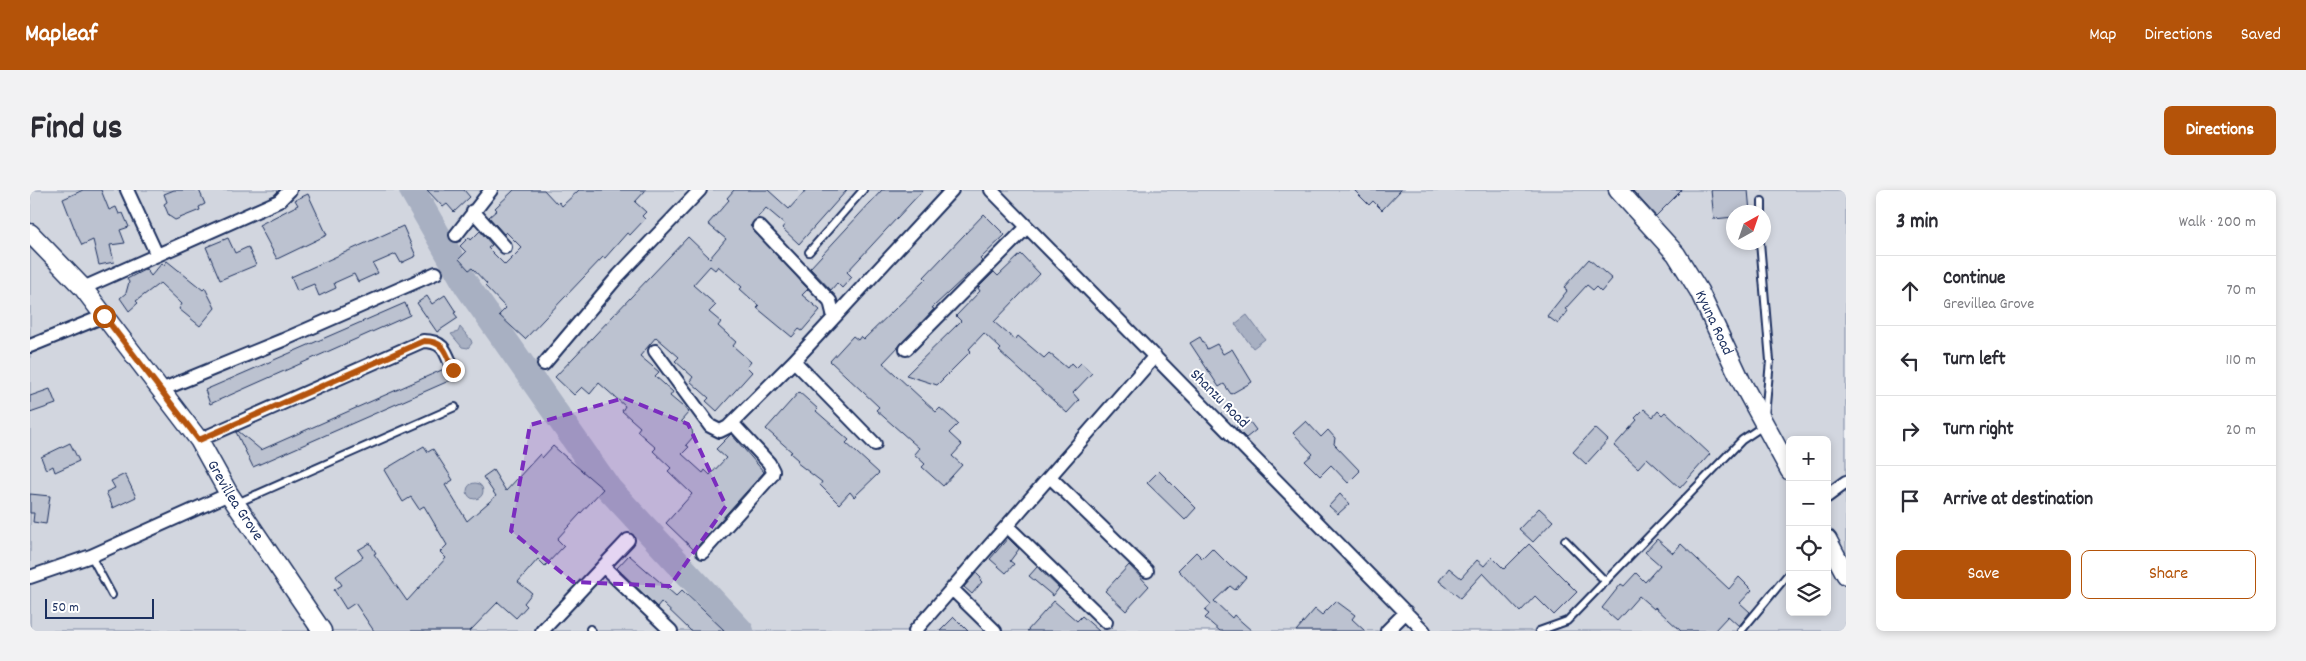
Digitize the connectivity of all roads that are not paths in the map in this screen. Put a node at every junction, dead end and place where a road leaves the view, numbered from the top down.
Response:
1 (127, 190) edge
2 (290, 190) edge
3 (492, 190) edge
4 (700, 190) edge
5 (863, 190) edge
6 (952, 190) edge
7 (991, 190) edge
8 (1618, 190) edge
9 (1762, 201) dead end
10 (1762, 205) edge
11 (473, 211) junction
12 (759, 226) dead end
13 (1027, 227) junction
14 (30, 233) edge
15 (456, 235) dead end
16 (505, 246) dead end
17 (1761, 250) edge
18 (809, 252) dead end
19 (157, 255) junction
20 (436, 274) dead end
21 (83, 288) junction
22 (104, 316) junction
23 (834, 317) junction
24 (30, 346) edge
25 (906, 349) dead end
26 (655, 351) dead end
27 (1155, 356) junction
28 (794, 361) junction
29 (544, 364) dead end
30 (453, 370) dead end
31 (161, 390) junction
32 (455, 407) dead end
33 (732, 424) junction
34 (1764, 424) junction
35 (199, 440) junction
36 (875, 444) dead end
37 (1786, 464) edge
38 (1050, 477) junction
39 (1846, 482) edge
40 (1831, 493) edge
41 (233, 499) junction
42 (1006, 526) junction
43 (628, 540) dead end
44 (1564, 540) dead end
45 (1831, 551) edge
46 (703, 552) dead end
47 (91, 556) junction
48 (603, 566) junction
49 (1146, 571) dead end
50 (1846, 575) edge
51 (30, 577) edge
52 (1786, 577) edge
53 (1606, 582) junction
54 (952, 589) junction
55 (112, 595) dead end
56 (1406, 612) junction
57 (1106, 622) dead end
58 (322, 631) edge
59 (542, 631) edge
60 (671, 631) edge
61 (915, 631) edge
62 (995, 631) edge
63 (1387, 631) edge
64 (1424, 631) edge
65 (1540, 631) edge
66 (1742, 631) edge

1 - 19 street
2 - 19 street
3 - 11 street
4 - 29 street
5 - 18 lane
6 - 23 street
7 - 13 street, Shanzu Road
8 - 34 street, Kyuna Road
9 - 10 lane
11 - 15 street
11 - 16 street
12 - 23 street
13 - 25 street
13 - 27 street, Shanzu Road
14 - 21 street, Grevillea Grove
17 - 34 lane
19 - 21 street
20 - 31 street
21 - 22 street, Grevillea Grove
22 - 24 street
22 - 31 street, Grevillea Grove
23 - 28 street
26 - 33 street
27 - 38 street
27 - 56 street, Shanzu Road
28 - 33 street
28 - 36 street
30 - 35 street
31 - 35 street, Grevillea Grove
32 - 41 lane
33 - 46 street
34 - 37 street, Kyuna Road
34 - 53 lane
35 - 41 street, Grevillea Grove
38 - 42 street
38 - 49 street
39 - 40 street
41 - 47 street
41 - 58 street, Grevillea Grove
42 - 54 street
42 - 57 street
43 - 48 street
44 - 53 lane
45 - 50 street
47 - 51 street
47 - 55 lane
48 - 59 street
48 - 60 street
52 - 66 lane
53 - 65 lane
54 - 61 street
54 - 62 street
56 - 63 street
56 - 64 street, Shanzu Road

